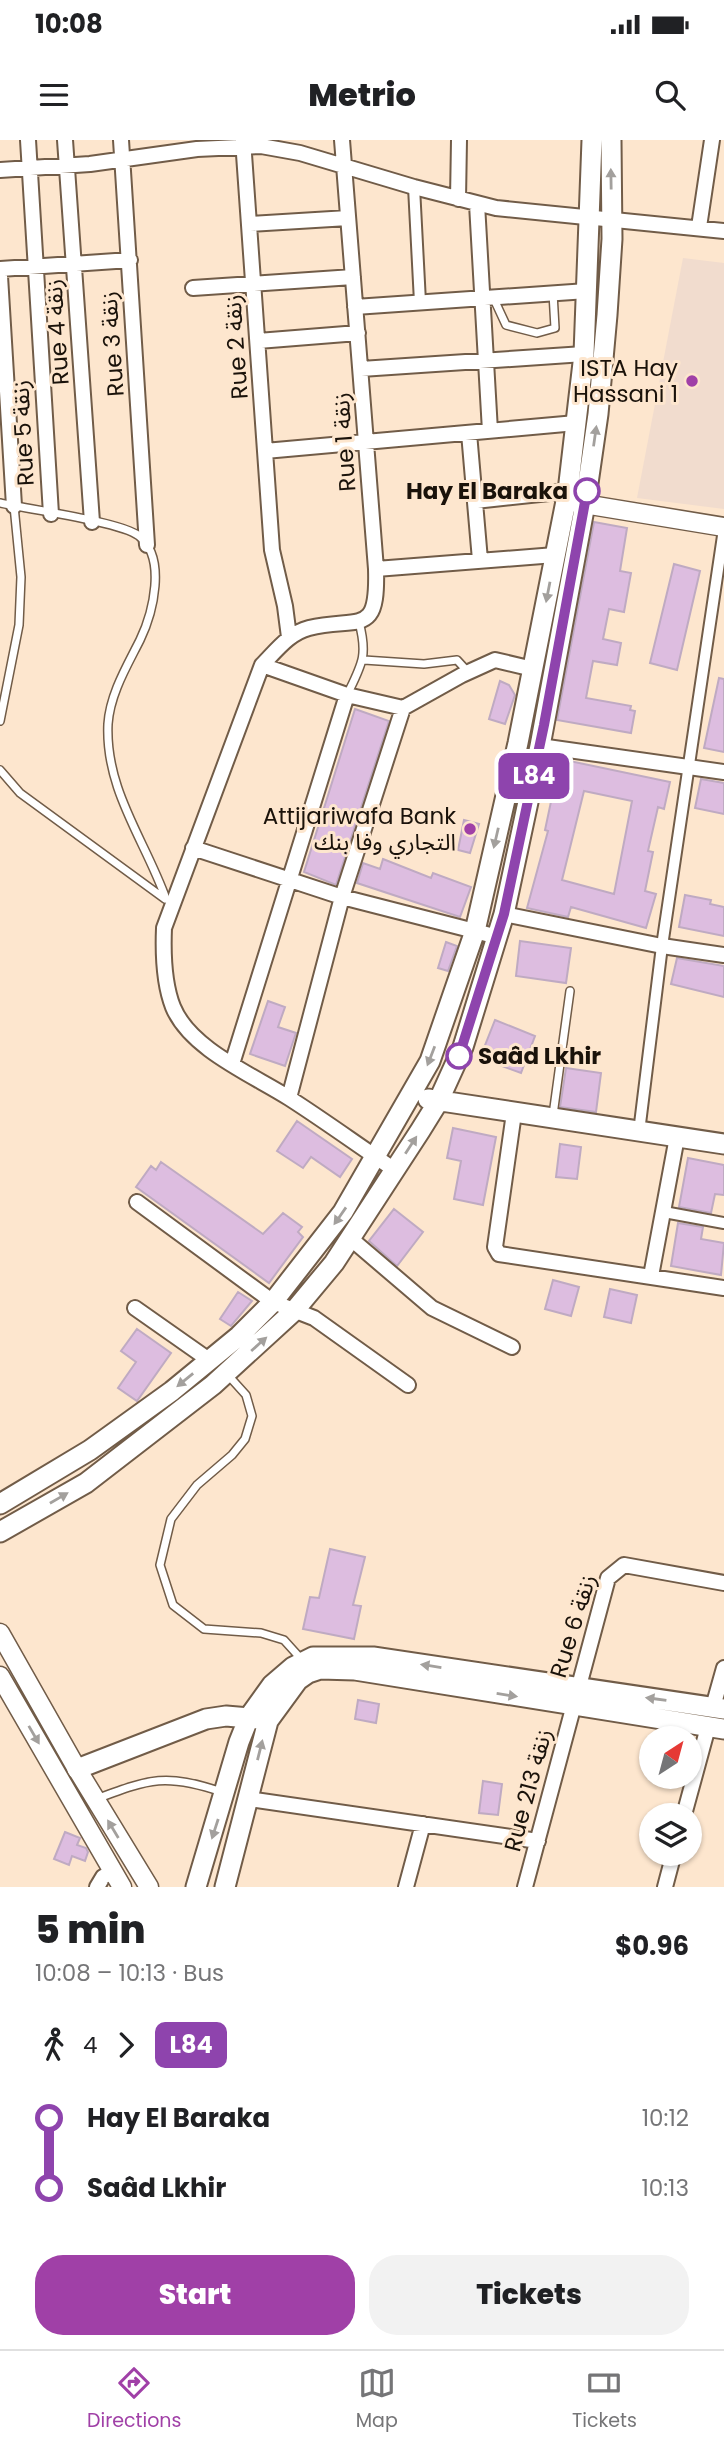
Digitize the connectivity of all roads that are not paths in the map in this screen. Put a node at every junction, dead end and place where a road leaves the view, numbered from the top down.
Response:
1 (28, 140) edge
2 (65, 140) edge
3 (121, 140) edge
4 (342, 140) edge
5 (459, 140) edge
6 (592, 140) edge
7 (611, 140) edge
8 (712, 140) edge
9 (244, 143) edge
10 (123, 159) junction
11 (67, 166) junction
12 (344, 166) junction
13 (30, 169) junction
14 (0, 170) edge
15 (414, 187) junction
16 (458, 199) junction
17 (477, 204) junction
18 (589, 217) junction
19 (348, 218) junction
20 (611, 218) junction
21 (250, 224) junction
22 (699, 227) junction
23 (724, 231) edge
24 (130, 260) junction
25 (76, 262) junction
26 (37, 266) junction
27 (0, 269) edge
28 (0, 276) edge
29 (353, 277) junction
30 (255, 286) junction
31 (193, 288) dead end
32 (587, 291) junction
33 (553, 293) junction
34 (487, 297) junction
35 (420, 302) junction
36 (355, 307) junction
37 (358, 332) junction
38 (258, 341) junction
39 (584, 354) junction
40 (486, 359) junction
41 (361, 369) junction
42 (576, 423) junction
43 (490, 431) junction
44 (469, 433) junction
45 (367, 441) junction
46 (265, 451) junction
47 (567, 496) junction
48 (475, 502) junction
49 (585, 504) junction
50 (7, 505) edge
51 (51, 514) junction
52 (92, 522) junction
53 (724, 528) edge
54 (147, 545) junction
55 (555, 555) junction
56 (480, 560) junction
57 (376, 569) junction
58 (359, 622) junction
59 (289, 637) junction
60 (364, 660) junction
61 (262, 665) junction
62 (533, 669) junction
63 (468, 672) junction
64 (347, 695) junction
65 (402, 708) junction
66 (0, 722) edge
67 (540, 746) junction
68 (690, 767) junction
69 (0, 770) edge
70 (724, 772) edge
71 (194, 848) junction
72 (289, 879) junction
73 (342, 897) junction
74 (169, 901) junction
75 (504, 914) junction
76 (475, 931) junction
77 (498, 937) junction
78 (662, 946) junction
79 (724, 955) edge
80 (570, 991) dead end
81 (232, 1064) junction
82 (413, 1094) junction
83 (289, 1098) junction
84 (438, 1102) junction
85 (514, 1113) junction
86 (552, 1119) junction
87 (639, 1132) junction
88 (677, 1137) junction
89 (724, 1144) edge
90 (376, 1158) junction
91 (395, 1170) junction
92 (137, 1202) dead end
93 (664, 1212) junction
94 (724, 1223) edge
95 (350, 1238) junction
96 (651, 1276) junction
97 (724, 1288) edge
98 (274, 1302) junction
99 (135, 1308) dead end
100 (294, 1311) junction
101 (512, 1347) dead end
102 (209, 1360) junction
103 (226, 1373) junction
104 (408, 1385) dead end
105 (0, 1504) edge
106 (0, 1532) edge
107 (724, 1583) edge
108 (0, 1633) edge
109 (303, 1662) junction
110 (724, 1668) edge
111 (0, 1676) edge
112 (576, 1697) junction
113 (719, 1708) edge
114 (259, 1719) junction
115 (716, 1728) edge
116 (76, 1769) junction
117 (226, 1793) junction
118 (95, 1799) junction
119 (249, 1799) junction
120 (688, 1803) edge
121 (423, 1824) junction
122 (538, 1841) junction
123 (671, 1866) edge
124 (113, 1871) junction
125 (97, 1887) edge
126 (122, 1887) edge
127 (149, 1887) edge
128 (196, 1887) edge
129 (225, 1887) edge
130 (406, 1887) edge
131 (525, 1887) edge
132 (665, 1887) edge

1 - 13 street, Rue 5 زنقة
2 - 11 street, Rue 4 زنقة
3 - 10 street, Rue 3 زنقة
4 - 12 street, Rue 1 زنقة
5 - 16 street
6 - 18 main road
20 -> 7 main road
8 - 22 street
9 - 10 street
9 - 12 street
9 - 21 street, Rue 2 زنقة
10 - 11 street
10 - 24 street, Rue 3 زنقة
11 - 13 street
11 - 25 street, Rue 4 زنقة
12 - 15 street
12 - 19 street, Rue 1 زنقة
13 - 14 street
13 - 26 street, Rue 5 زنقة
15 - 16 street
15 - 35 street
16 - 17 street
17 - 18 street
17 - 34 street
18 - 20 street
18 - 32 main road
19 - 21 street
19 - 29 street, Rue 1 زنقة
20 - 22 street
49 -> 20 main road
21 - 30 street, Rue 2 زنقة
22 - 23 street
24 - 25 street
24 - 54 street, Rue 3 زنقة
25 - 26 street
25 - 52 street, Rue 4 زنقة
26 - 27 street
26 - 51 street, Rue 5 زنقة
28 - 50 street
29 - 30 street
29 - 36 street, Rue 1 زنقة
30 - 31 street
30 - 38 street, Rue 2 زنقة
32 - 33 street
32 - 39 main road
33 - 34 street
33 - 34 lane
34 - 35 street
34 - 40 street
35 - 36 street
36 - 37 street, Rue 1 زنقة
37 - 38 street
37 - 41 street, Rue 1 زنقة
38 - 46 street, Rue 2 زنقة
39 - 40 street
39 - 42 main road
40 - 41 street
40 - 43 street
41 - 45 street, Rue 1 زنقة
42 - 43 street
42 - 47 main road
43 - 44 street
44 - 45 street
44 - 48 street
45 - 46 street
45 - 57 street, Rue 1 زنقة
46 - 59 street, Rue 2 زنقة
47 - 48 street
47 - 49 street
47 - 55 main road
48 - 56 street
49 - 53 street
49 - 67 main road
50 - 51 lane
50 - 66 lane
51 - 52 lane
52 - 54 lane
53 - 68 street
54 - 74 lane
55 - 56 street
55 -> 62 main road
56 - 57 street
57 - 58 street, Rue 1 زنقة
58 - 59 street
58 - 60 lane
59 - 61 street
60 - 63 lane
60 - 64 lane
61 - 64 street
61 - 71 street
62 - 63 street
62 -> 76 main road
63 - 65 street
64 - 65 street
64 - 72 street
65 - 73 street
67 - 68 street
67 - 75 main road
68 - 70 street
68 - 78 street
69 - 74 lane
71 - 72 street
71 - 74 street
72 - 73 street
72 - 81 street
73 - 76 street
73 - 83 street
74 - 81 street
75 - 77 main road
75 - 78 street
76 - 77 street
76 -> 82 main road
77 - 84 main road
78 - 79 street
78 - 87 street
80 - 86 lane
81 - 83 street
82 - 84 main road
82 - 90 main road
83 - 90 street
84 - 85 main road
91 -> 84 main road
85 - 86 main road
85 - 96 street
86 - 87 main road
87 - 88 main road
88 - 89 main road
88 - 93 street
90 - 91 street
90 -> 98 main road
91 - 95 main road
92 - 98 street
93 - 94 street
93 - 96 street
95 - 100 main road
95 - 101 street
96 - 97 street
98 - 100 street
98 - 102 main road
99 - 102 street
103 -> 100 main road
100 - 104 street
102 -> 105 main road
106 -> 103 main road
103 - 109 lane
107 - 112 street, Rue 6 زنقة
108 - 116 street
112 -> 109 main road
109 - 114 main road
110 - 113 street
111 -> 124 street
113 -> 112 main road
114 -> 112 main road
112 - 115 main road
112 - 122 street, Rue 213 زنقة
114 - 116 main road
114 - 117 main road
119 -> 114 main road
115 - 120 street
116 - 118 street
117 - 118 lane
117 -> 128 main road
127 -> 118 street
119 - 121 street
119 - 129 main road
121 - 122 street
121 - 130 street
122 - 131 street, Rue 213 زنقة
123 - 132 street
124 - 125 street
124 - 126 street

